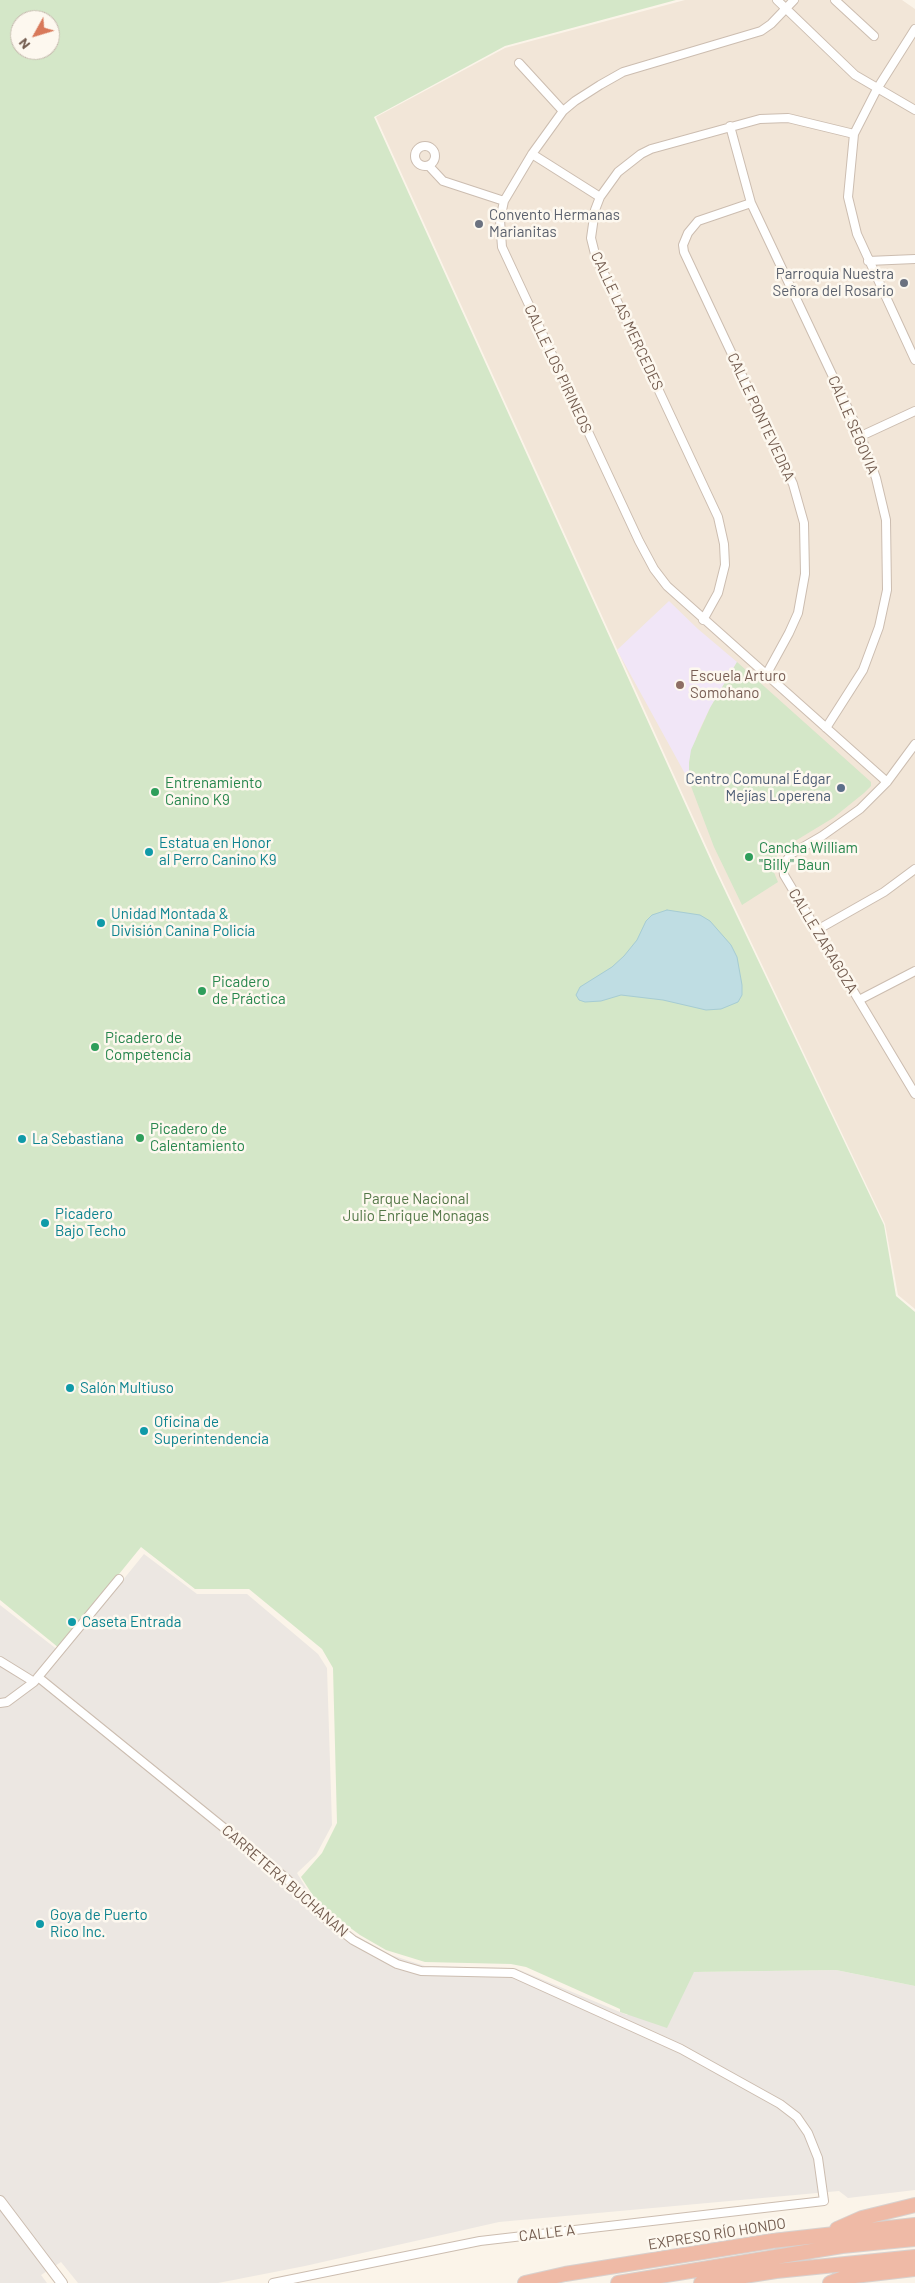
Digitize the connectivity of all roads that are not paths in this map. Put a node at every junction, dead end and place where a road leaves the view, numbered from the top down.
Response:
1 (777, 0) edge
2 (794, 0) edge
3 (835, 0) edge
4 (786, 9) junction
5 (915, 29) edge
6 (874, 36) dead end
7 (518, 63) dead end
8 (877, 89) junction
9 (915, 110) edge
10 (563, 112) junction
11 (730, 126) junction
12 (854, 134) junction
13 (532, 154) junction
14 (429, 166) dead end
15 (600, 197) junction
16 (504, 201) junction
17 (751, 203) junction
18 (915, 259) edge
19 (868, 261) junction
20 (915, 360) edge
21 (915, 411) edge
22 (861, 436) junction
23 (703, 620) junction
24 (766, 675) junction
25 (826, 728) junction
26 (915, 744) edge
27 (887, 782) junction
28 (915, 868) edge
29 (817, 930) junction
30 (915, 971) edge
31 (859, 1000) junction
32 (915, 1094) edge
33 (119, 1579) dead end
34 (0, 1661) edge
35 (36, 1679) junction
36 (0, 1703) edge
37 (824, 2200) joint
38 (0, 2201) edge
39 (915, 2205) edge
40 (915, 2225) edge
41 (821, 2235) junction
42 (915, 2239) edge
43 (915, 2258) edge
44 (915, 2269) edge
45 (62, 2283) edge
46 (273, 2283) edge
47 (525, 2283) edge
48 (618, 2283) edge
49 (701, 2283) edge
50 (830, 2283) edge

1 - 4 street
2 - 4 street, CALLE LOS PIRINEOS
3 - 6 street
4 - 8 street
4 - 10 street, CALLE LOS PIRINEOS
5 - 8 street
7 - 10 street
8 - 9 street
8 - 12 street
10 - 13 street, CALLE LOS PIRINEOS
11 - 12 street, CALLE LAS MERCEDES
11 - 15 street, CALLE LAS MERCEDES
11 - 17 street, CALLE SEGOVIA
12 - 19 street
13 - 15 street
13 - 16 street, CALLE LOS PIRINEOS
14 - 16 street
15 - 23 street, CALLE LAS MERCEDES
16 - 23 street, CALLE LOS PIRINEOS
17 - 22 street, CALLE SEGOVIA
17 - 24 street, CALLE PONTEVEDRA
18 - 19 street
19 - 20 street
21 - 22 street
22 - 25 street, CALLE SEGOVIA
23 - 24 street, CALLE LOS PIRINEOS
24 - 25 street, CALLE LOS PIRINEOS
25 - 27 street, CALLE LOS PIRINEOS
26 - 27 street, CALLE ZARAGOZA
27 - 29 street, CALLE ZARAGOZA
28 - 29 street
29 - 31 street, CALLE ZARAGOZA
30 - 31 street
31 - 32 street, CALLE ZARAGOZA
33 - 35 street
34 - 35 street, CARRETERA BUCHANAN
35 - 36 street
35 - 37 street, CARRETERA BUCHANAN
37 - 46 street, CALLE A
38 - 45 street
39 - 41 highway
40 - 41 highway, EXPRESO RÍO HONDO
41 - 47 highway, EXPRESO RÍO HONDO
42 - 48 highway
43 - 49 highway
44 - 50 highway

